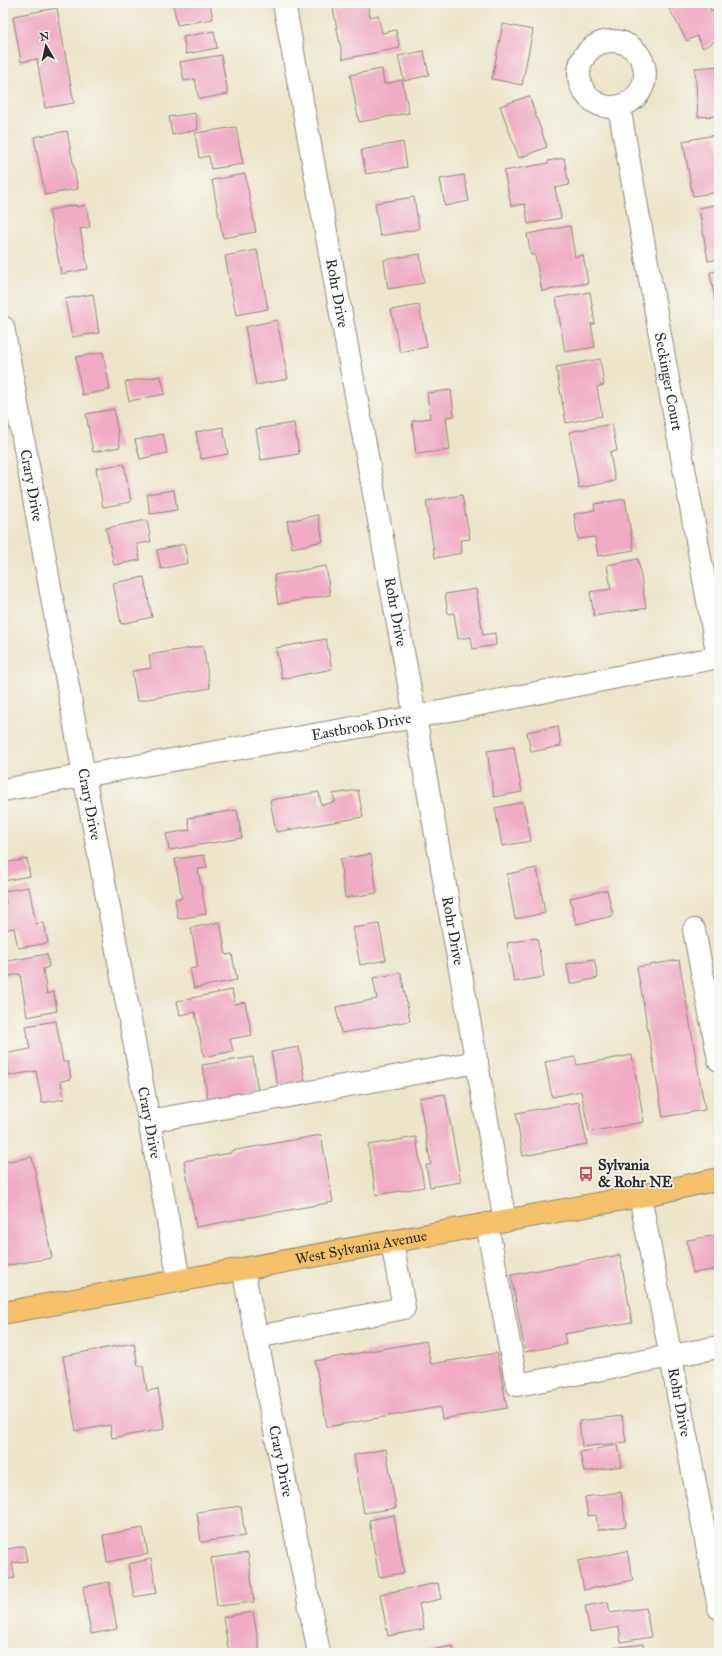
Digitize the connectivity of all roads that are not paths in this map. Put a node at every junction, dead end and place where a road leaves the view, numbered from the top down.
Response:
1 (284, 3) edge
2 (619, 107) dead end
3 (3, 327) edge
4 (718, 657) edge
5 (416, 717) junction
6 (84, 775) junction
7 (3, 790) edge
8 (694, 930) dead end
9 (719, 1060) edge
10 (477, 1062) junction
11 (149, 1121) junction
12 (719, 1179) edge
13 (640, 1196) junction
14 (496, 1222) junction
15 (392, 1242) junction
16 (243, 1269) junction
17 (179, 1280) junction
18 (3, 1313) edge
19 (257, 1337) junction
20 (719, 1347) edge
21 (670, 1355) junction
22 (719, 1608) edge
23 (319, 1653) edge

1 - 5 street, Rohr Drive
2 - 4 street, Seckinger Court
3 - 6 street, Crary Drive
4 - 5 street, Eastbrook Drive
5 - 6 street, Eastbrook Drive
5 - 10 street, Rohr Drive
6 - 7 street, Eastbrook Drive
6 - 11 street, Crary Drive
8 - 9 street
10 - 11 street
10 - 14 street, Rohr Drive
11 - 17 street, Crary Drive
12 - 13 main road, West Sylvania Avenue
13 - 14 main road, West Sylvania Avenue
13 - 21 street, Rohr Drive
14 - 15 main road, West Sylvania Avenue
14 - 21 street, Rohr Drive
15 - 16 main road, West Sylvania Avenue
15 - 19 street
16 - 17 main road, West Sylvania Avenue
16 - 19 street, Crary Drive
17 - 18 main road, West Sylvania Avenue
19 - 23 street, Crary Drive
20 - 21 street
21 - 22 street, Rohr Drive

